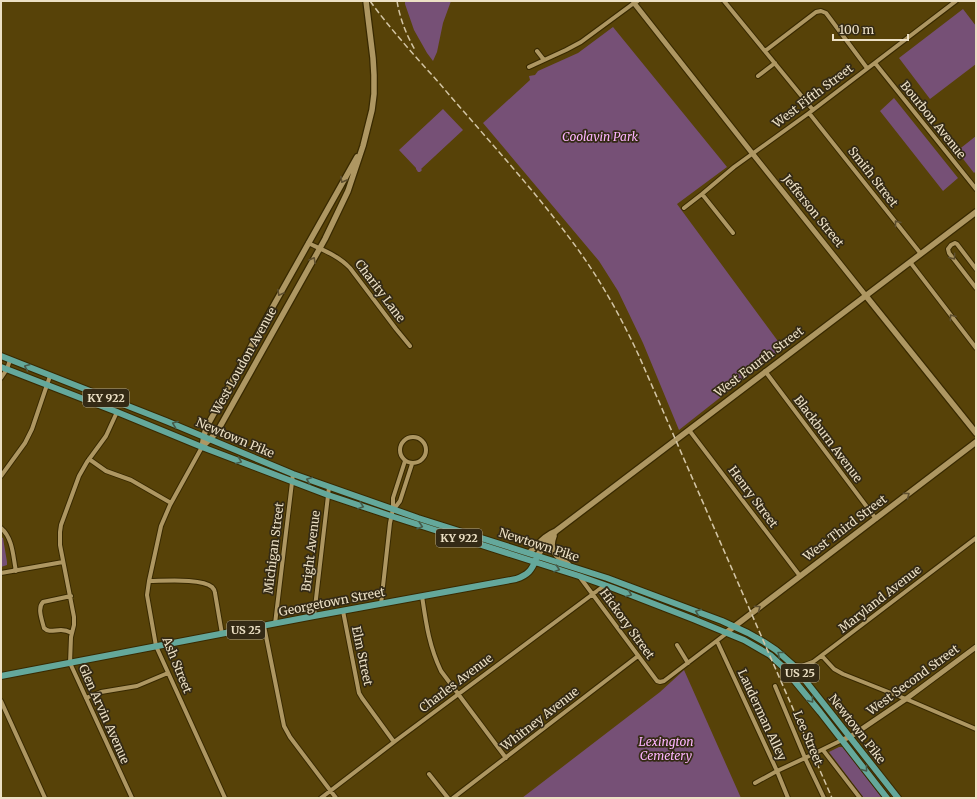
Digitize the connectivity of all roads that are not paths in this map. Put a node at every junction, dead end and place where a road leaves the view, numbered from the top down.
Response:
1 (366, 1) edge
2 (724, 1) edge
3 (956, 1) edge
4 (636, 2) edge
5 (537, 51) dead end
6 (765, 51) junction
7 (544, 60) junction
8 (775, 63) junction
9 (875, 63) junction
10 (529, 66) dead end
11 (868, 68) junction
12 (758, 76) dead end
13 (811, 111) junction
14 (363, 146) junction
15 (752, 153) junction
16 (976, 189) edge
17 (702, 194) junction
18 (684, 208) dead end
19 (976, 212) edge
20 (733, 233) dead end
21 (308, 243) junction
22 (319, 248) junction
23 (921, 254) junction
24 (910, 262) junction
25 (976, 269) edge
26 (975, 285) edge
27 (866, 296) junction
28 (410, 346) dead end
29 (976, 348) edge
30 (1, 356) edge
31 (10, 360) junction
32 (4, 368) edge
33 (765, 372) junction
34 (50, 376) junction
35 (1, 378) edge
36 (47, 385) junction
37 (117, 412) junction
38 (689, 430) junction
39 (976, 433) edge
40 (204, 436) junction
41 (210, 440) junction
42 (976, 442) edge
43 (202, 447) junction
44 (89, 459) junction
45 (405, 461) junction
46 (412, 464) junction
47 (1, 476) edge
48 (292, 478) junction
49 (329, 487) junction
50 (328, 495) junction
51 (171, 503) junction
52 (393, 509) junction
53 (391, 516) junction
54 (876, 518) junction
55 (1, 528) edge
56 (556, 531) junction
57 (976, 538) edge
58 (529, 553) junction
59 (538, 556) junction
60 (63, 562) junction
61 (535, 562) junction
62 (569, 565) junction
63 (16, 571) junction
64 (1, 573) edge
65 (579, 576) junction
66 (800, 576) junction
67 (149, 580) junction
68 (605, 585) junction
69 (593, 594) junction
70 (71, 596) junction
71 (422, 596) junction
72 (380, 604) junction
73 (343, 611) junction
74 (314, 616) junction
75 (275, 624) junction
76 (264, 626) junction
77 (734, 626) junction
78 (727, 632) junction
79 (72, 633) junction
80 (222, 634) junction
81 (717, 641) junction
82 (677, 645) dead end
83 (156, 646) junction
84 (976, 647) edge
85 (638, 656) junction
86 (822, 656) junction
87 (70, 662) junction
88 (813, 662) junction
89 (688, 663) junction
90 (793, 665) junction
91 (168, 673) junction
92 (1, 676) edge
93 (806, 681) junction
94 (775, 686) dead end
95 (458, 694) junction
96 (86, 698) junction
97 (906, 699) junction
98 (1, 702) edge
99 (976, 729) edge
100 (850, 737) junction
101 (842, 740) junction
102 (394, 742) junction
103 (823, 750) junction
104 (506, 758) junction
105 (805, 758) junction
106 (777, 771) junction
107 (429, 774) dead end
108 (755, 784) dead end
109 (331, 791) junction
110 (45, 798) edge
111 (132, 798) edge
112 (225, 798) edge
113 (322, 798) edge
114 (336, 798) edge
115 (448, 798) edge
116 (453, 798) edge
117 (788, 798) edge
118 (824, 798) edge
119 (860, 798) edge
120 (888, 798) edge
121 (898, 798) edge

1 - 14 main road, West Loudon Avenue
2 - 6 street, Smith Street
3 - 9 street, West Fifth Street
4 - 7 street
4 - 15 street, Jefferson Street
5 - 7 street
6 - 8 street, Smith Street
6 - 11 street
7 - 10 street
8 - 12 street
8 - 13 street, Smith Street
9 - 11 street, West Fifth Street
9 - 16 street, Bourbon Avenue
11 - 13 street, West Fifth Street
13 - 15 street, West Fifth Street
23 -> 13 street, Smith Street
14 -> 21 main road, West Loudon Avenue
14 - 22 main road, West Loudon Avenue
15 - 17 street, West Fifth Street
15 - 27 street, Jefferson Street
17 - 18 street, West Fifth Street
17 - 20 street
19 - 23 main road, West Fourth Street
21 - 22 street, Charity Lane
21 -> 40 main road, West Loudon Avenue
22 - 28 street, Charity Lane
41 -> 22 main road, West Loudon Avenue
23 - 24 main road, West Fourth Street
24 - 27 main road, West Fourth Street
29 -> 24 street
25 -> 26 street
27 - 33 main road, West Fourth Street
27 - 39 main road, Jefferson Street
30 - 31 main road, Newtown Pike / KY 922
31 - 32 street
34 -> 31 main road, Newtown Pike / KY 922
32 - 35 street
32 - 36 main road, Newtown Pike / KY 922
33 - 38 main road, West Fourth Street
33 - 54 street, Blackburn Avenue
34 - 36 street
40 -> 34 main road, Newtown Pike / KY 922
36 - 37 main road, Newtown Pike / KY 922
36 - 47 street
37 - 43 main road, Newtown Pike / KY 922
37 - 44 street, Glen Arvin Avenue
38 - 56 main road, West Fourth Street
38 - 66 street, Henry Street
40 - 41 main road, Newtown Pike / KY 922
40 - 43 main road, West Loudon Avenue
41 - 43 main road, West Loudon Avenue
41 - 48 main road, Newtown Pike / KY 922
54 -> 42 main road, West Third Street
43 -> 48 main road, Newtown Pike / KY 922
43 - 51 street, Ash Street
44 - 51 street
44 - 60 street, Glen Arvin Avenue
45 - 46 street
45 - 46 street
45 - 52 street
46 - 52 street
49 -> 48 main road, Newtown Pike / KY 922
48 - 50 main road, Newtown Pike / KY 922
48 - 75 street, Michigan Street
49 - 50 street, Bright Avenue
49 - 52 main road, Newtown Pike / KY 922
50 -> 53 main road, Newtown Pike / KY 922
50 - 74 street, Bright Avenue
51 - 67 street, Ash Street
52 - 53 street
52 - 58 main road, Newtown Pike / KY 922
53 -> 61 main road, Newtown Pike / KY 922
53 - 72 street
54 - 66 main road, West Third Street
55 - 63 street
56 - 58 main road, West Fourth Street
56 - 59 main road, West Fourth Street
56 - 62 main road
57 - 86 street, Maryland Avenue
58 - 59 main road, Newtown Pike / KY 922
59 - 61 main road, Georgetown Street / US 25
59 - 62 main road, Newtown Pike / US 25
60 - 63 street
60 - 70 street, Glen Arvin Avenue
61 -> 65 main road, Newtown Pike / US 25
61 - 71 main road, Georgetown Street / US 25
77 -> 62 main road, Newtown Pike / US 25
63 - 64 street
65 - 68 main road, Newtown Pike / US 25
65 - 69 street, Hickory Street
77 -> 66 main road, West Third Street
67 - 80 street
67 - 83 street, Ash Street
68 - 69 street, Charles Avenue
68 -> 78 main road, Newtown Pike / US 25
69 - 85 street, Hickory Street
69 - 95 street, Charles Avenue
70 - 79 street, Glen Arvin Avenue
70 - 79 street
71 - 72 main road, Georgetown Street / US 25
71 - 95 street
72 - 73 main road, Georgetown Street / US 25
73 - 74 main road, Georgetown Street / US 25
73 - 102 street, Elm Street
74 - 75 main road, Georgetown Street / US 25
75 - 76 main road, Georgetown Street / US 25
76 - 80 main road, Georgetown Street / US 25
76 - 109 street
77 - 78 main road, West Third Street
90 -> 77 main road, Newtown Pike / US 25
78 - 81 street
78 -> 101 main road, Newtown Pike / US 25
79 - 87 street, Glen Arvin Avenue
80 - 83 main road, Georgetown Street / US 25
81 - 89 street
81 - 106 street, Lauderman Alley
82 - 89 street
83 - 87 main road, Georgetown Street / US 25
83 - 91 street, Ash Street
84 - 97 street, West Second Street
85 - 89 street, Hickory Street
85 - 104 street, Whitney Avenue
86 - 88 street, Maryland Avenue
86 - 97 street
87 - 92 main road, Georgetown Street / US 25
87 - 96 street, Glen Arvin Avenue
88 - 90 street, Maryland Avenue
88 - 93 street
90 - 93 main road, Newtown Pike / US 25
91 - 96 street
91 - 112 street, Ash Street
93 - 100 main road, Newtown Pike / US 25
94 - 105 street, Lee Street
95 - 102 street, Charles Avenue
95 - 104 street
96 - 111 street, Glen Arvin Avenue
97 - 99 street
97 - 100 street, West Second Street
98 - 110 street
100 - 101 street, West Second Street
100 - 121 main road, Newtown Pike / US 25
101 - 103 street, West Second Street
101 -> 120 main road, Newtown Pike / US 25
102 - 109 street, Charles Avenue
103 - 105 street, West Second Street
103 - 119 street
104 - 116 street, Whitney Avenue
105 - 106 street, West Second Street
105 - 118 street, Lee Street
106 - 108 street, West Second Street
106 - 117 street, Lauderman Alley
107 - 115 street
109 - 113 street, Charles Avenue
109 - 114 street

